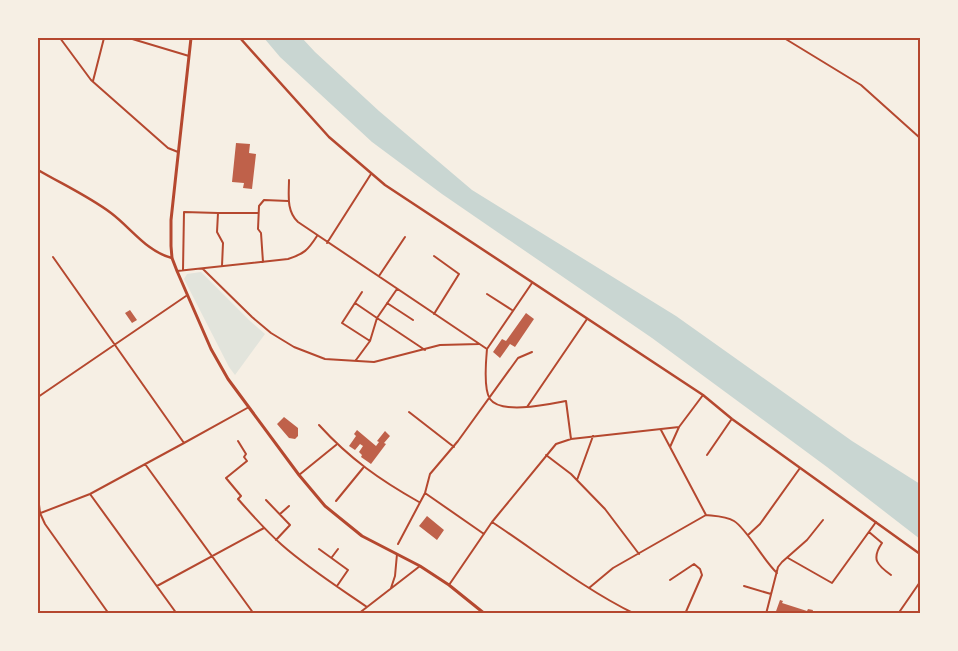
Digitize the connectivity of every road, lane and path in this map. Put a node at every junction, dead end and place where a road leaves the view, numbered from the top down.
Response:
1 (60, 38) edge
2 (104, 38) edge
3 (129, 38) edge
4 (191, 38) edge
5 (240, 38) edge
6 (784, 38) edge
7 (189, 56) junction
8 (93, 81) junction
9 (920, 138) edge
10 (178, 152) junction
11 (38, 170) edge
12 (371, 174) junction
13 (289, 180) dead end
14 (288, 201) junction
15 (218, 212) junction
16 (258, 213) junction
17 (317, 236) junction
18 (405, 237) dead end
19 (327, 243) junction
20 (434, 256) dead end
21 (53, 257) dead end
22 (172, 258) junction
23 (263, 262) junction
24 (222, 266) junction
25 (203, 269) junction
26 (183, 270) junction
27 (177, 271) junction
28 (378, 277) junction
29 (532, 283) junction
30 (397, 289) junction
31 (362, 292) dead end
32 (487, 294) dead end
33 (186, 296) junction
34 (355, 303) junction
35 (387, 303) junction
36 (513, 310) junction
37 (434, 314) junction
38 (377, 318) junction
39 (587, 318) junction
40 (414, 320) dead end
41 (370, 341) junction
42 (114, 344) junction
43 (479, 344) junction
44 (487, 349) junction
45 (425, 350) junction
46 (532, 352) dead end
47 (356, 360) junction
48 (702, 395) junction
49 (38, 397) edge
50 (490, 398) junction
51 (248, 407) junction
52 (527, 407) junction
53 (409, 412) dead end
54 (732, 419) junction
55 (319, 425) dead end
56 (679, 427) junction
57 (660, 430) junction
58 (593, 436) junction
59 (571, 438) junction
60 (238, 441) dead end
61 (184, 444) junction
62 (336, 444) junction
63 (454, 447) junction
64 (670, 447) junction
65 (546, 455) junction
66 (707, 455) dead end
67 (145, 464) junction
68 (363, 468) junction
69 (800, 468) junction
70 (299, 475) junction
71 (577, 480) junction
72 (425, 493) junction
73 (90, 494) junction
74 (38, 496) edge
75 (266, 500) dead end
76 (336, 500) dead end
77 (420, 503) junction
78 (289, 506) dead end
79 (39, 514) edge
80 (280, 515) junction
81 (706, 515) junction
82 (823, 520) dead end
83 (492, 522) junction
84 (876, 522) junction
85 (264, 528) junction
86 (869, 532) junction
87 (484, 534) junction
88 (747, 536) junction
89 (276, 540) junction
90 (398, 544) dead end
91 (319, 549) dead end
92 (338, 549) dead end
93 (397, 554) junction
94 (638, 554) junction
95 (920, 554) edge
96 (212, 557) junction
97 (331, 558) junction
98 (788, 558) junction
99 (420, 566) junction
100 (777, 573) junction
101 (891, 575) dead end
102 (670, 580) dead end
103 (920, 582) edge
104 (449, 585) junction
105 (157, 586) junction
106 (337, 586) junction
107 (744, 586) dead end
108 (391, 588) junction
109 (589, 588) junction
110 (771, 594) junction
111 (367, 607) junction
112 (900, 610) dead end
113 (108, 614) edge
114 (177, 614) edge
115 (254, 614) edge
116 (358, 614) edge
117 (485, 614) edge
118 (635, 614) edge
119 (685, 614) edge
120 (766, 614) edge

1 - 8 street
2 - 8 street
3 - 7 street
4 - 7 main road
5 - 12 street
6 - 9 street
7 - 10 main road
8 - 10 street
10 - 22 main road
11 - 22 street
12 - 19 street
12 - 29 street
13 - 14 street
14 - 16 street
14 - 17 street
15 - 16 street
15 - 24 street
15 - 26 street
16 - 23 street
17 - 19 street
17 - 23 street
18 - 28 street
19 - 28 street
20 - 37 street
21 - 42 street
22 - 27 main road
23 - 24 street
24 - 25 street
25 - 26 street
25 - 47 street
26 - 27 street
27 - 33 main road
28 - 30 street
29 - 36 street
29 - 39 street
30 - 35 street
30 - 37 street
31 - 34 street
32 - 36 street
33 - 42 street
33 - 51 main road
34 - 38 street
34 - 41 street
35 - 38 street
35 - 40 street
36 - 44 street
37 - 43 street
38 - 41 street
38 - 45 street
39 - 48 street
39 - 52 street
41 - 47 street
42 - 49 street
42 - 61 street
43 - 44 street
43 - 45 street
44 - 50 street
45 - 47 street
46 - 50 street
48 - 54 street
48 - 56 street
50 - 52 street
50 - 63 street
51 - 61 street
51 - 70 main road
52 - 59 street
53 - 63 street
54 - 66 street
54 - 69 street
55 - 62 street
56 - 57 street
56 - 64 street
57 - 58 street
57 - 64 street
58 - 59 street
58 - 71 street
59 - 65 street
60 - 85 street
61 - 67 street
62 - 68 street
62 - 70 street
63 - 72 street
64 - 81 street
65 - 71 street
65 - 83 street
67 - 73 street
67 - 96 street
68 - 76 street
68 - 77 street
69 - 84 street
69 - 88 street
70 - 93 main road
71 - 94 street
72 - 77 street
72 - 87 street
73 - 79 street
73 - 105 street
74 - 79 street
75 - 80 street
77 - 90 street
78 - 80 street
79 - 113 street
80 - 89 street
81 - 88 street
81 - 94 street
82 - 98 street
83 - 87 street
83 - 109 street
84 - 86 street
84 - 95 street
85 - 89 street
85 - 96 street
86 - 98 street
86 - 101 street
87 - 104 street
88 - 100 street
89 - 106 street
91 - 97 street
92 - 97 street
93 - 99 main road
93 - 108 street
94 - 109 street
96 - 105 street
96 - 115 street
97 - 106 street
98 - 100 street
99 - 104 main road
99 - 108 street
100 - 110 street
102 - 119 street
103 - 112 street
104 - 117 main road
105 - 114 street
106 - 111 street
107 - 110 street
108 - 111 street
109 - 118 street
110 - 120 street
111 - 116 street

